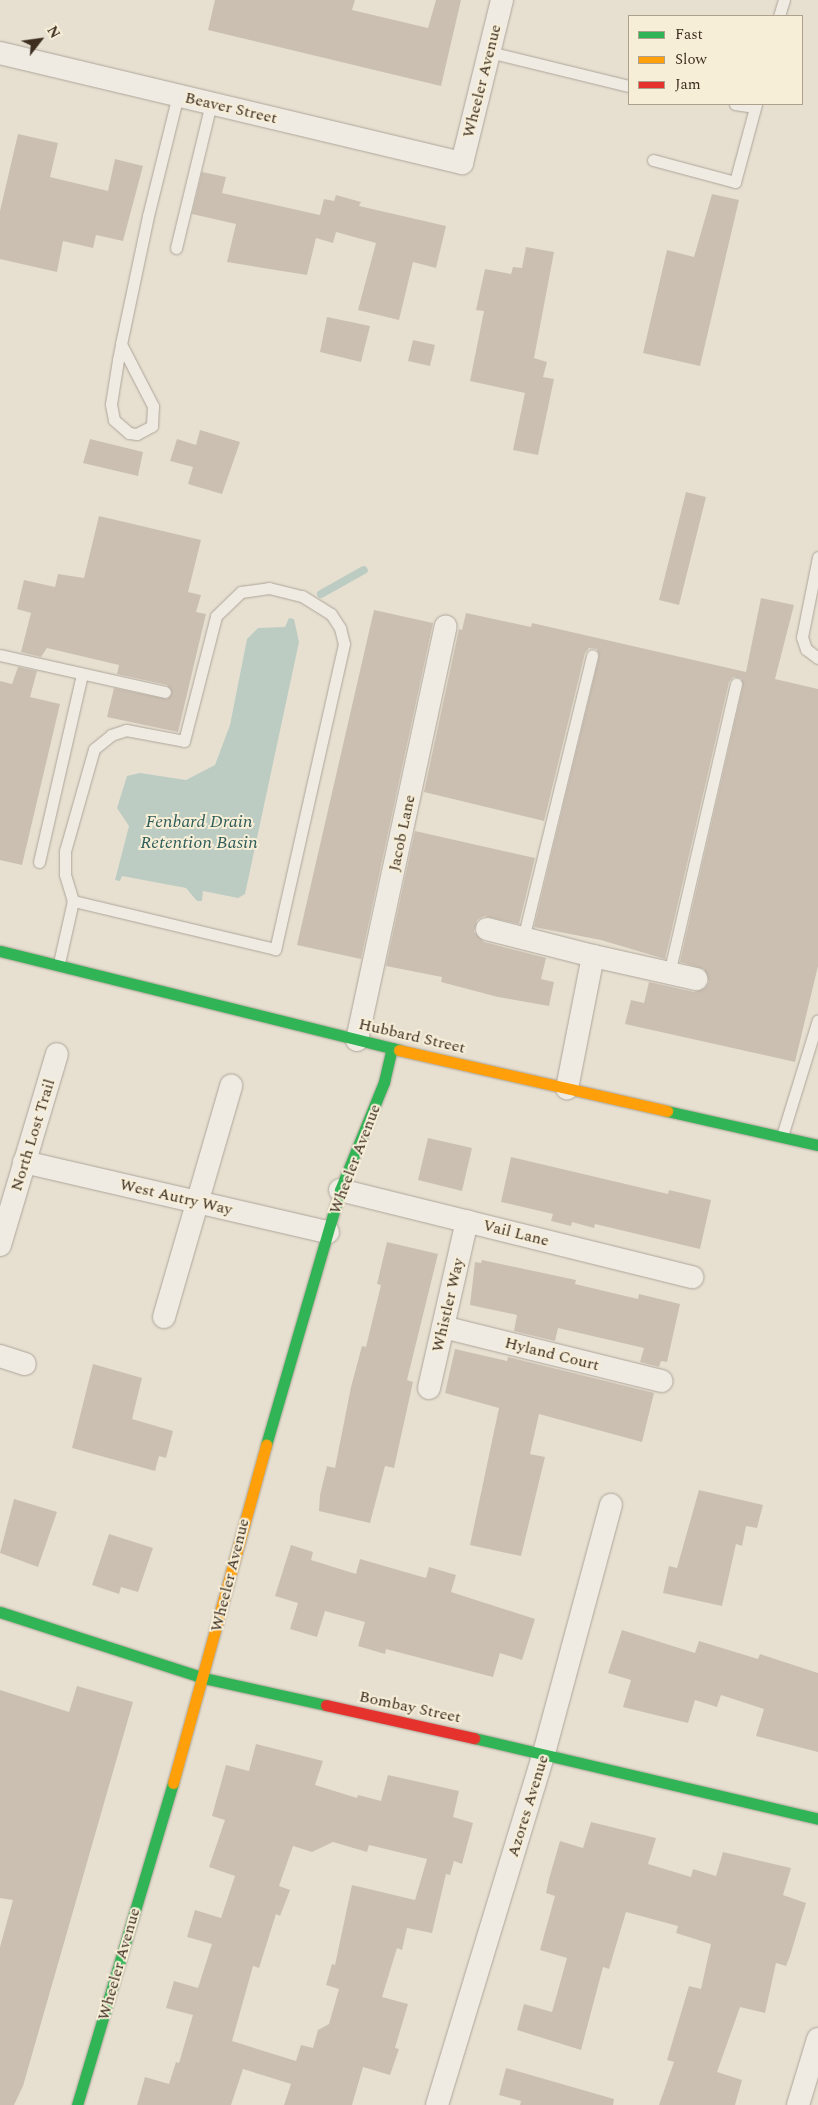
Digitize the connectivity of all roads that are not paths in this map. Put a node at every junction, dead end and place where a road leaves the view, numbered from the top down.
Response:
1 (502, 0) edge
2 (784, 0) edge
3 (779, 15) edge
4 (489, 52) junction
5 (0, 53) edge
6 (628, 86) edge
7 (178, 95) junction
8 (210, 103) junction
9 (756, 105) edge
10 (653, 160) dead end
11 (462, 163) joint
12 (176, 248) dead end
13 (121, 344) junction
14 (818, 557) edge
15 (446, 626) dead end
16 (0, 655) edge
17 (592, 655) dead end
18 (818, 658) edge
19 (82, 674) junction
20 (736, 684) dead end
21 (165, 692) dead end
22 (39, 862) dead end
23 (73, 900) junction
24 (487, 929) dead end
25 (523, 939) junction
26 (0, 951) edge
27 (593, 956) junction
28 (59, 963) junction
29 (669, 974) junction
30 (696, 979) dead end
31 (818, 1020) edge
32 (357, 1040) junction
33 (392, 1048) junction
34 (57, 1054) dead end
35 (231, 1086) dead end
36 (567, 1088) junction
37 (782, 1136) junction
38 (818, 1145) edge
39 (24, 1162) junction
40 (340, 1190) junction
41 (197, 1202) junction
42 (466, 1221) junction
43 (328, 1232) junction
44 (0, 1245) edge
45 (692, 1277) dead end
46 (164, 1317) dead end
47 (443, 1327) junction
48 (0, 1356) edge
49 (25, 1364) dead end
50 (660, 1381) dead end
51 (430, 1388) dead end
52 (611, 1505) dead end
53 (0, 1612) edge
54 (204, 1678) junction
55 (544, 1753) junction
56 (818, 1819) edge
57 (818, 2039) edge
58 (77, 2105) edge
59 (437, 2105) edge
60 (798, 2105) edge

1 - 4 street, Wheeler Avenue
2 - 3 lane
4 - 6 lane
4 - 11 street, Wheeler Avenue
5 - 7 street, Beaver Street
7 - 8 street, Beaver Street
7 - 13 lane
8 - 11 street, Beaver Street
8 - 12 lane
9 - 10 lane
13 - 13 lane
14 - 18 lane
15 - 32 street, Jacob Lane
16 - 19 lane
17 - 25 lane
19 - 21 lane
19 - 22 lane
20 - 29 lane
23 - 23 lane
23 - 28 lane
24 - 25 street
25 - 27 street
26 - 28 street, Hubbard Street
27 - 29 street
27 - 36 street
28 - 32 street, Hubbard Street
29 - 30 street
31 - 37 lane
32 - 33 street, Hubbard Street
33 - 36 street, Hubbard Street
33 - 40 street, Wheeler Avenue
34 - 39 street, North Lost Trail
35 - 41 street
36 - 37 street, Hubbard Street
37 - 38 street, Hubbard Street
39 - 41 street, West Autry Way
39 - 44 street, North Lost Trail
40 - 42 street, Vail Lane
40 - 43 street, Wheeler Avenue
41 - 43 street, West Autry Way
41 - 46 street
42 - 45 street, Vail Lane
42 - 47 street, Whistler Way
43 - 54 street, Wheeler Avenue
47 - 50 street, Hyland Court
47 - 51 street, Whistler Way
48 - 49 street
52 - 55 street, Azores Avenue
53 - 54 street, Bombay Street
54 - 55 street, Bombay Street
54 - 58 street, Wheeler Avenue
55 - 56 street, Bombay Street
55 - 59 street, Azores Avenue
57 - 60 street

